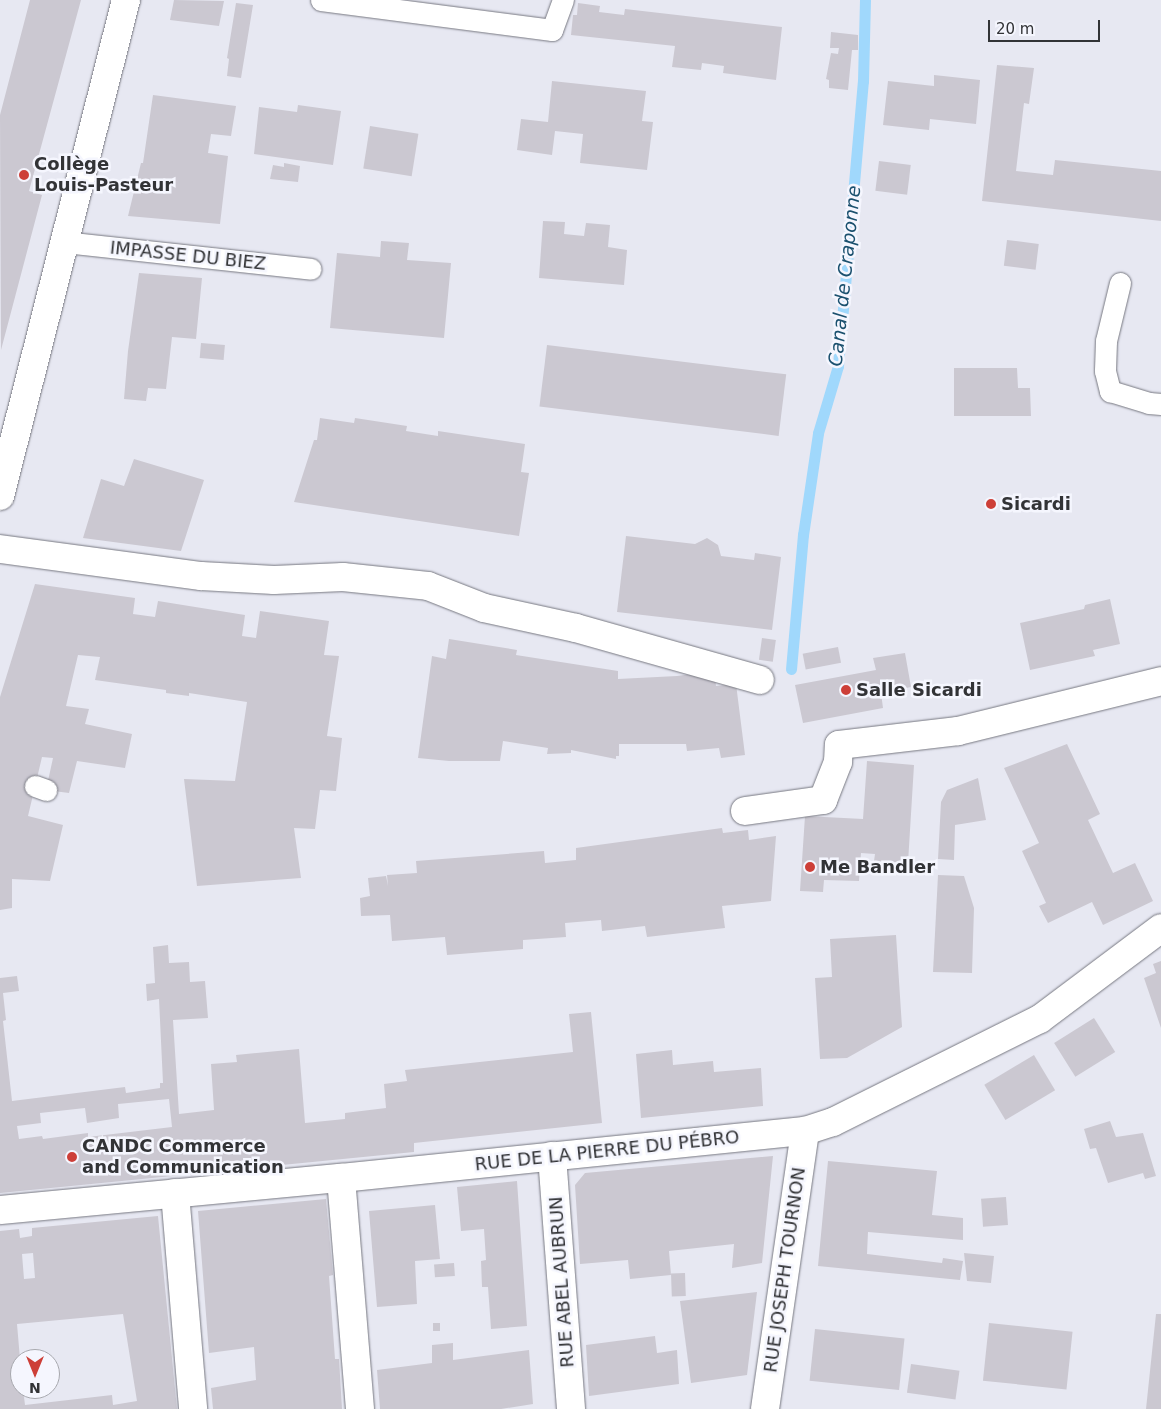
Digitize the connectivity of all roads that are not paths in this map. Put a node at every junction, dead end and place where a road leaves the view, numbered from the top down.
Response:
1 (126, 0) edge
2 (321, 0) edge
3 (563, 0) edge
4 (64, 242) junction
5 (311, 269) dead end
6 (1120, 283) dead end
7 (1161, 404) edge
8 (0, 496) edge
9 (0, 549) edge
10 (760, 680) dead end
11 (1161, 681) edge
12 (745, 811) dead end
13 (1161, 928) edge
14 (805, 1131) junction
15 (552, 1156) junction
16 (341, 1178) junction
17 (175, 1193) junction
18 (0, 1210) edge
19 (192, 1409) edge
20 (360, 1409) edge
21 (571, 1409) edge
22 (766, 1409) edge

1 - 4 street
2 - 3 lane
4 - 5 lane, IMPASSE DU BIEZ
4 - 8 street
6 - 7 lane
9 - 10 street
11 - 12 street
13 - 14 street, RUE DE LA PIERRE DU PÉBRO
14 - 15 street, RUE DE LA PIERRE DU PÉBRO
14 - 22 street, RUE JOSEPH TOURNON
15 - 16 street, RUE DE LA PIERRE DU PÉBRO
15 - 21 street, RUE ABEL AUBRUN
16 - 17 street, RUE DE LA PIERRE DU PÉBRO
16 - 20 street
17 - 18 street, RUE DE LA PIERRE DU PÉBRO
17 - 19 street

